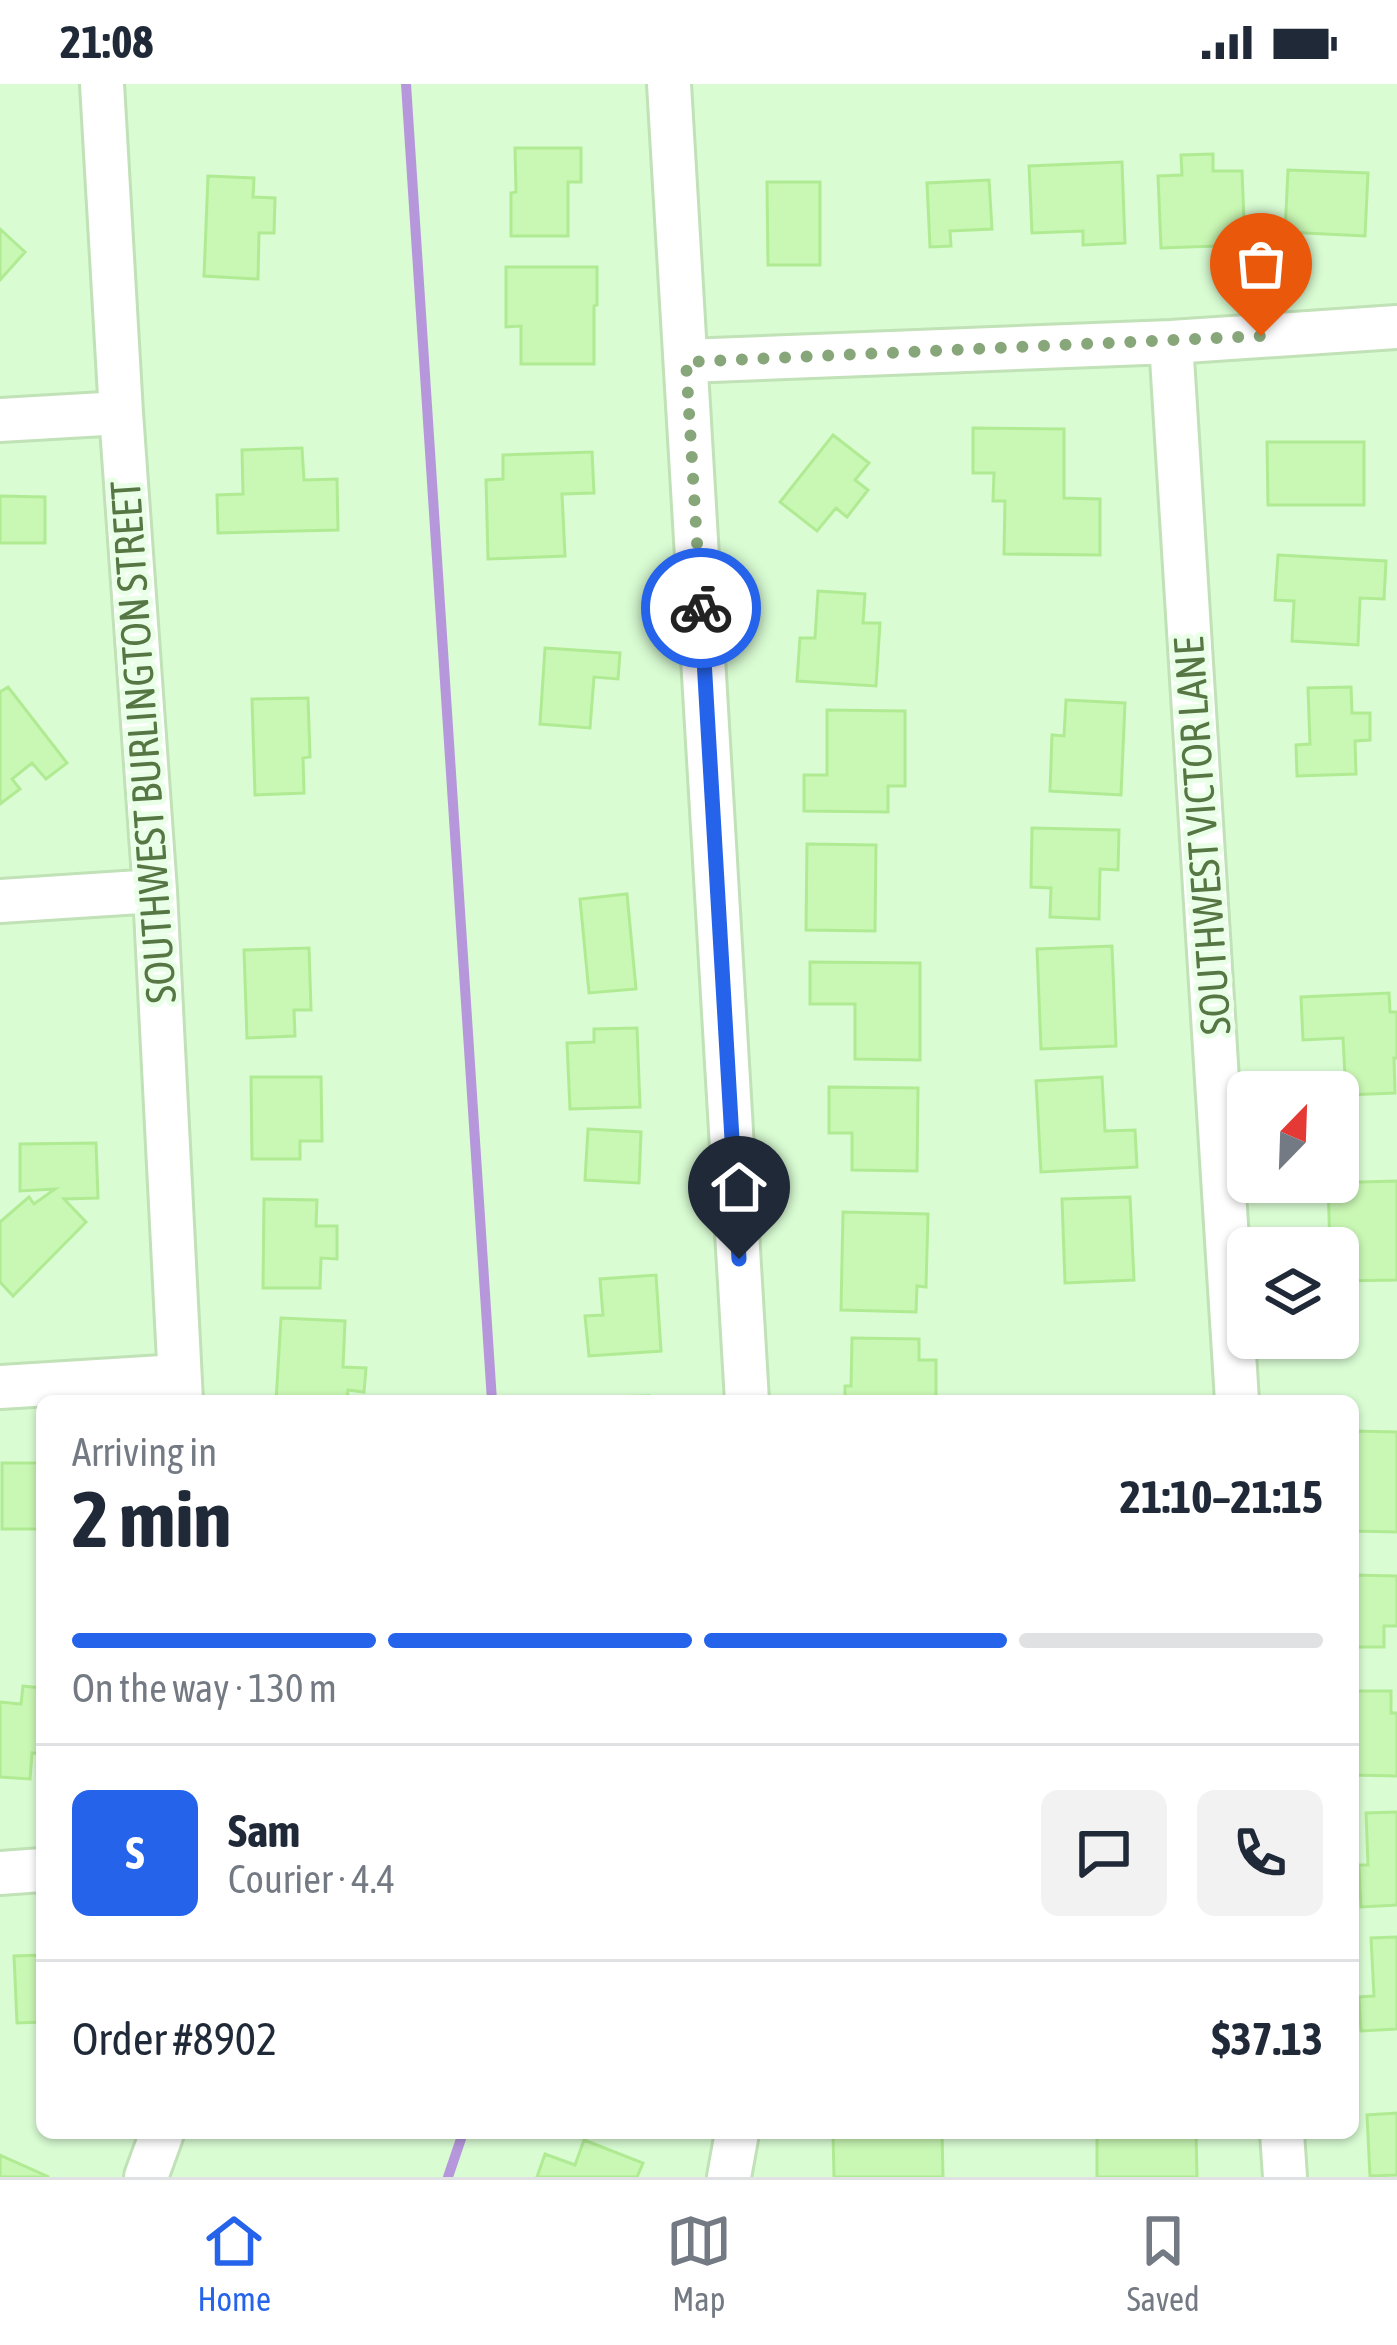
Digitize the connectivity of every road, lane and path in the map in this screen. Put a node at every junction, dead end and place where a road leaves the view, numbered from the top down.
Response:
1 (102, 84) edge
2 (669, 84) edge
3 (1397, 327) edge
4 (1171, 342) junction
5 (686, 362) junction
6 (122, 413) junction
7 (0, 420) edge
8 (155, 891) junction
9 (0, 901) edge
10 (0, 1387) edge
11 (180, 1389) edge
12 (747, 1395) edge
13 (1237, 1395) edge
14 (36, 1870) edge
15 (0, 1873) edge
16 (160, 2139) edge
17 (736, 2139) edge
18 (1282, 2139) edge
19 (146, 2177) edge
20 (729, 2177) edge
21 (1285, 2177) edge

1 - 6 street, SOUTHWEST BURLINGTON STREET
2 - 5 street
3 - 4 street
4 - 5 street
4 - 13 street, SOUTHWEST VICTOR LANE
5 - 12 street
6 - 7 street
6 - 8 street, SOUTHWEST BURLINGTON STREET
8 - 9 street
8 - 11 street, SOUTHWEST BURLINGTON STREET
10 - 11 street
14 - 15 street
16 - 19 street
17 - 20 street
18 - 21 street

